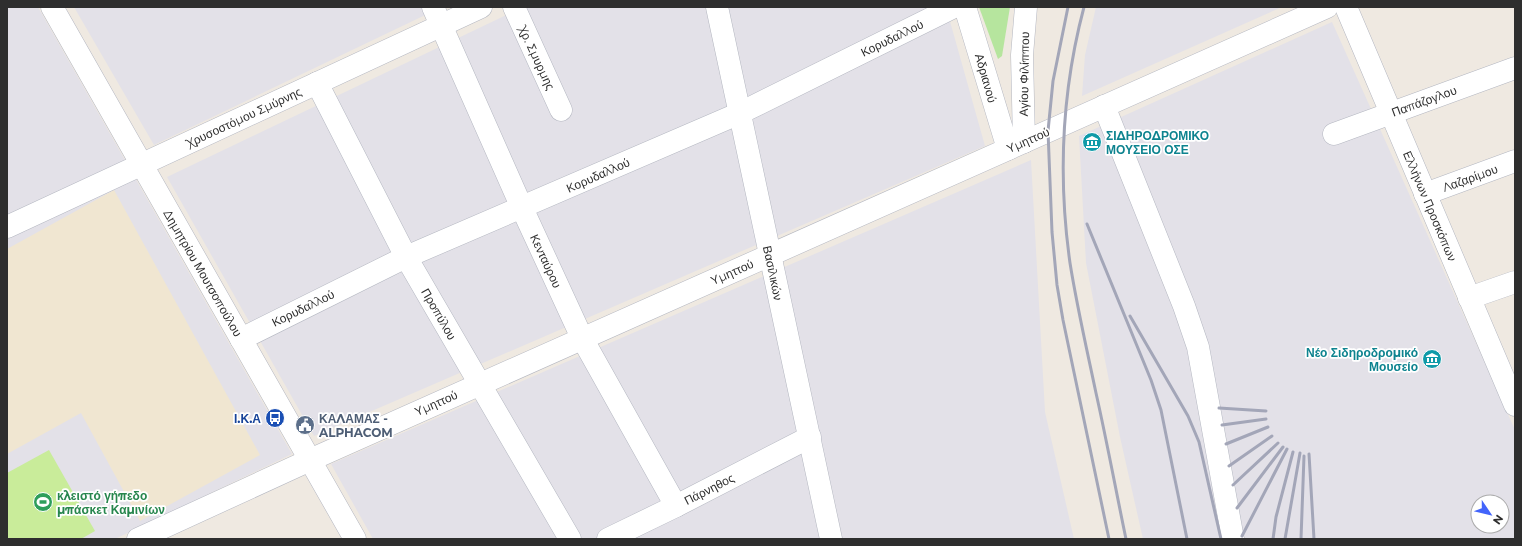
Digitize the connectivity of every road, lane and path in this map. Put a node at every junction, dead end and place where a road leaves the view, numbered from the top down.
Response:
1 (52, 7) edge
2 (481, 7) edge
3 (514, 7) edge
4 (717, 7) edge
5 (954, 7) edge
6 (965, 7) edge
7 (1026, 7) edge
8 (1327, 7) edge
9 (1346, 7) edge
10 (437, 16) edge
11 (1515, 68) edge
12 (317, 83) junction
13 (1104, 106) junction
14 (561, 110) dead end
15 (740, 113) junction
16 (1391, 113) junction
17 (1334, 134) dead end
18 (1016, 145) junction
19 (1515, 161) edge
20 (142, 165) junction
21 (1425, 194) junction
22 (522, 208) junction
23 (7, 227) edge
24 (769, 255) junction
25 (406, 257) junction
26 (1515, 282) edge
27 (1470, 298) junction
28 (582, 338) junction
29 (241, 339) junction
30 (479, 384) junction
31 (1515, 405) edge
32 (810, 437) junction
33 (310, 460) junction
34 (676, 506) junction
35 (177, 530) edge
36 (138, 539) edge
37 (355, 539) edge
38 (570, 539) edge
39 (608, 539) edge
40 (831, 539) edge
41 (1234, 539) edge

1 - 20 street, Δημητρίου Μουτσοπούλου
2 - 10 street, Χρυσοστόμου Σμύρνης
3 - 14 street, Χρ. Σμυρμης
4 - 15 street, Βασιλικών
5 - 15 street, Κορυδαλλού
6 - 18 street, Αδριανού
7 - 18 street, Αγίου Φιλίππου
8 - 13 street, Υμηττού
9 - 16 street, Ελλήνων Προσκόπων
10 - 12 street, Χρυσοστόμου Σμύρνης
10 - 22 street, Κενταύρου
11 - 16 street, Παπάζογλου
12 - 20 street, Χρυσοστόμου Σμύρνης
12 - 25 street, Προπύλου
13 - 18 street, Υμηττού
13 - 41 street
15 - 22 street, Κορυδαλλού
15 - 24 street, Βασιλικών
16 - 17 street, Παπάζογλου
16 - 21 street, Ελλήνων Προσκόπων
18 - 24 street, Υμηττού
19 - 21 street, Λαζαρίμου
20 - 23 street, Χρυσοστόμου Σμύρνης
20 - 29 street, Δημητρίου Μουτσοπούλου
21 - 27 street, Ελλήνων Προσκόπων
22 - 25 street, Κορυδαλλού
22 - 28 street, Κενταύρου
24 - 28 street, Υμηττού
24 - 32 street, Βασιλικών
25 - 29 street, Κορυδαλλού
25 - 30 street, Προπύλου
26 - 27 street
27 - 31 street, Ελλήνων Προσκόπων
28 - 30 street, Υμηττού
28 - 34 street, Κενταύρου
29 - 33 street, Δημητρίου Μουτσοπούλου
30 - 33 street, Υμηττού
30 - 38 street, Προπύλου
32 - 34 street, Πάρνηθος
32 - 40 street, Βασιλικών
33 - 35 street, Υμηττού
33 - 37 street, Δημητρίου Μουτσοπούλου
34 - 39 street, Πάρνηθος
35 - 36 street, Υμηττού

